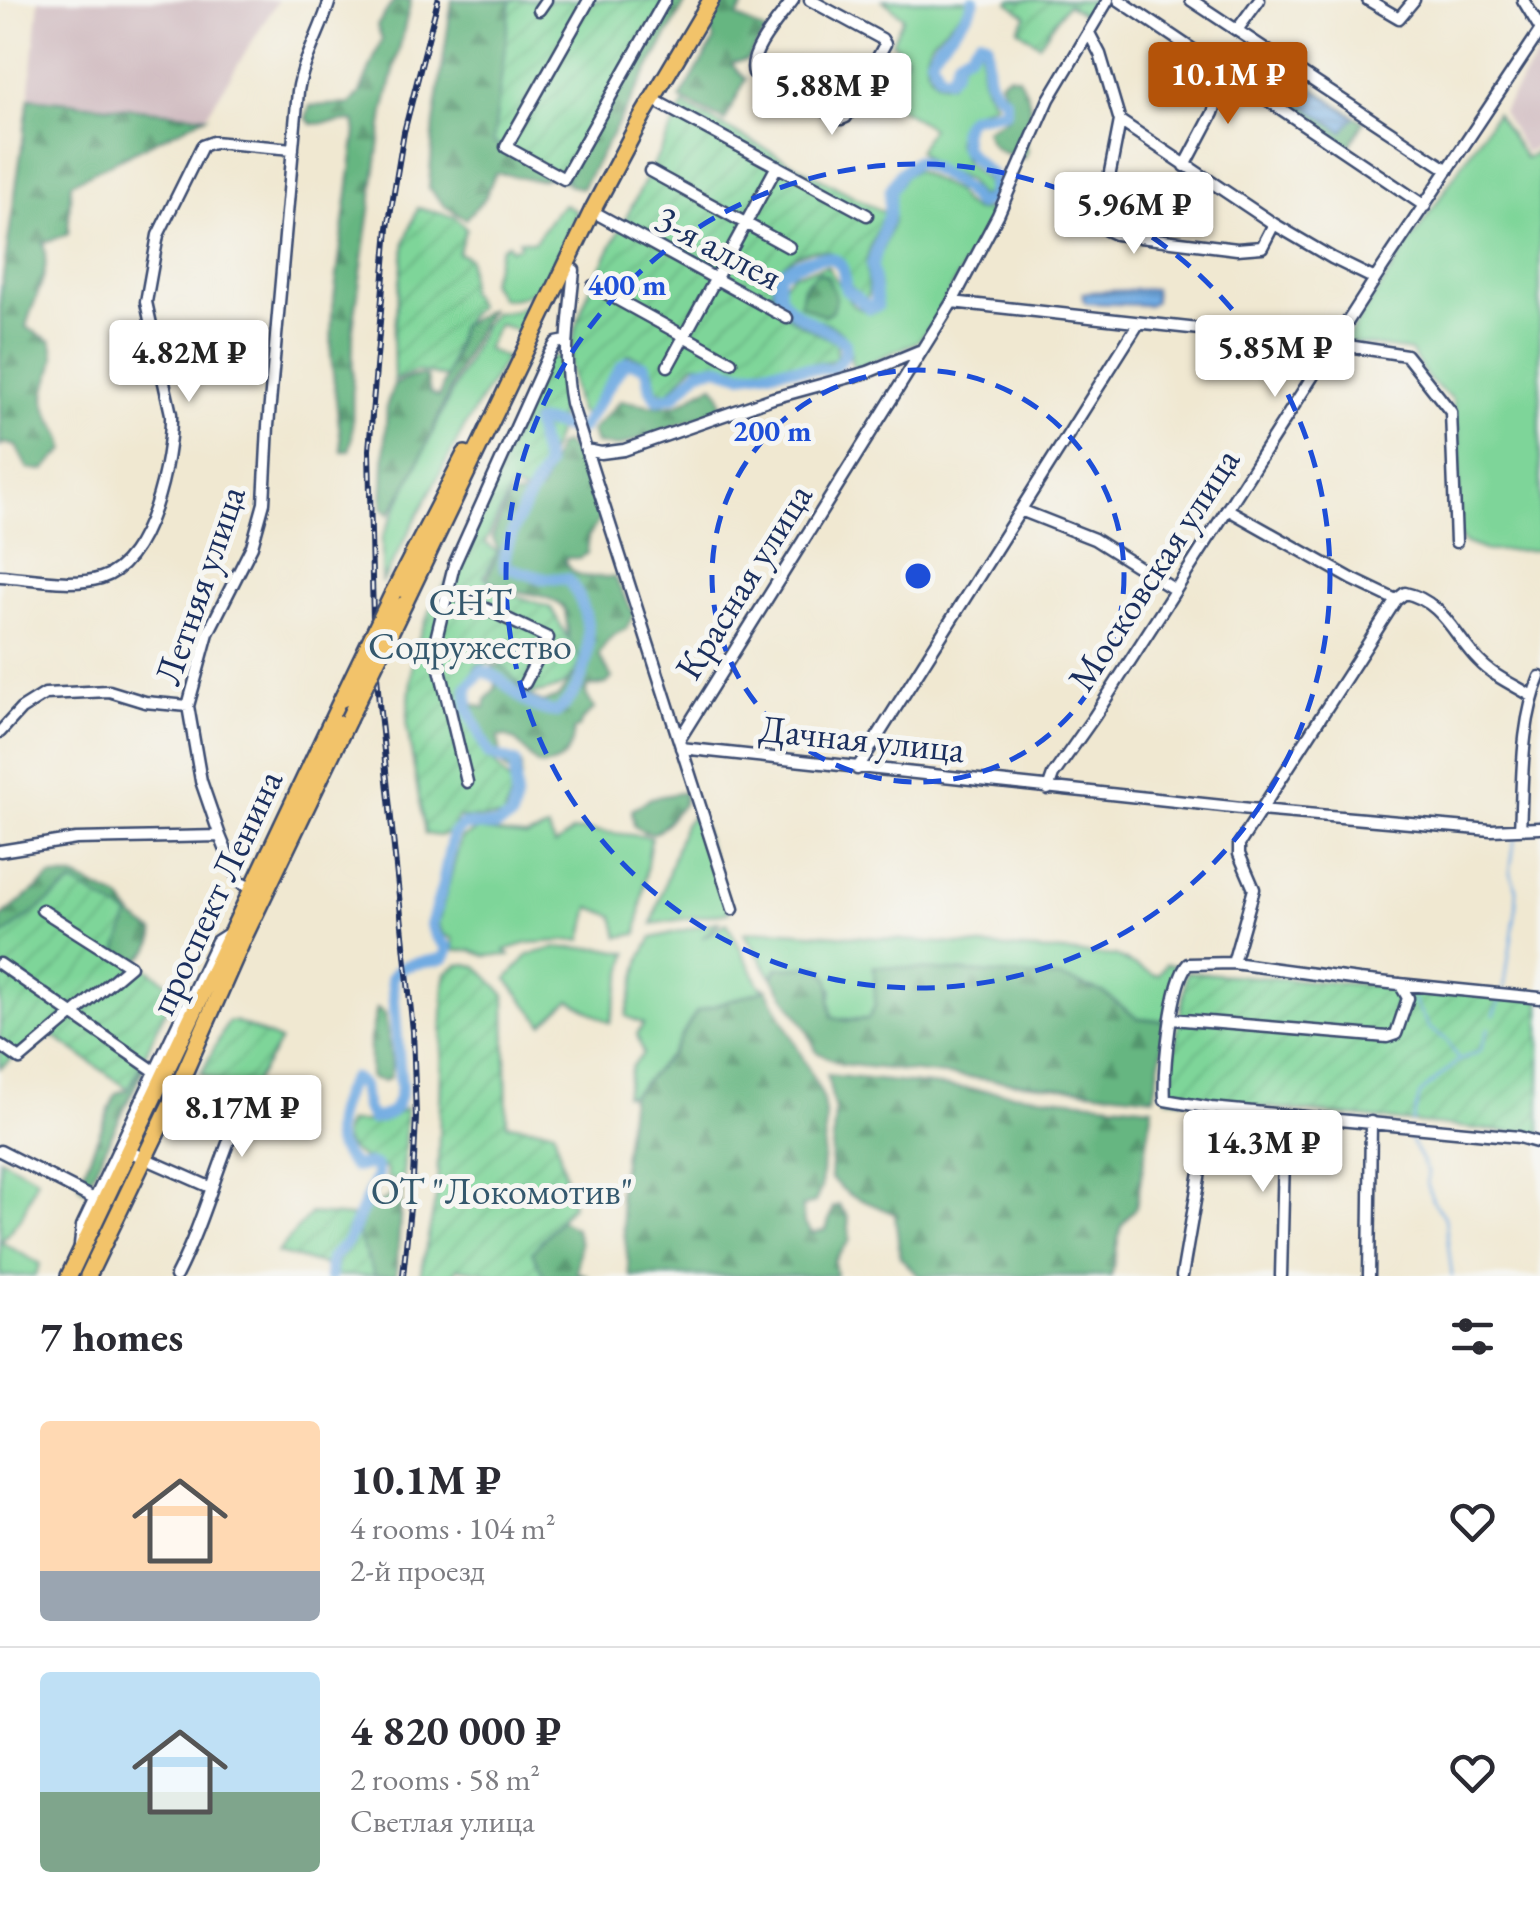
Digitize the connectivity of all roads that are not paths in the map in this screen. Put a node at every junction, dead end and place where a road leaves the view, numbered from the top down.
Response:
1 (330, 0) edge
2 (589, 0) edge
3 (665, 0) edge
4 (711, 0) edge
5 (793, 0) edge
6 (810, 0) edge
7 (1108, 0) edge
8 (1120, 0) edge
9 (1191, 0) edge
10 (1258, 0) edge
11 (1368, 0) edge
12 (1414, 0) edge
13 (1523, 0) edge
14 (1236, 30) junction
15 (1540, 30) edge
16 (1090, 33) junction
17 (1226, 72) junction
18 (652, 99) junction
19 (1120, 120) junction
20 (293, 149) junction
21 (777, 166) junction
22 (1185, 166) junction
23 (1448, 170) junction
24 (650, 172) dead end
25 (1425, 206) junction
26 (592, 211) junction
27 (867, 215) dead end
28 (745, 223) junction
29 (1274, 224) junction
30 (789, 247) dead end
31 (565, 265) junction
32 (715, 279) junction
33 (1376, 279) junction
34 (592, 286) dead end
35 (952, 302) junction
36 (787, 318) dead end
37 (1138, 324) junction
38 (685, 336) junction
39 (566, 342) junction
40 (1335, 344) junction
41 (920, 351) junction
42 (731, 362) dead end
43 (668, 366) dead end
44 (585, 445) junction
45 (1227, 509) junction
46 (1022, 511) junction
47 (1456, 542) dead end
48 (0, 576) edge
49 (1175, 590) junction
50 (448, 591) junction
51 (399, 599) junction
52 (1396, 600) junction
53 (1540, 677) edge
54 (525, 683) dead end
55 (1532, 696) junction
56 (188, 706) junction
57 (0, 732) edge
58 (680, 744) junction
59 (857, 769) junction
60 (466, 782) dead end
61 (1048, 789) junction
62 (1260, 810) junction
63 (1540, 828) edge
64 (1520, 829) junction
65 (220, 836) junction
66 (0, 851) edge
67 (254, 889) junction
68 (733, 909) dead end
69 (42, 910) dead end
70 (233, 931) junction
71 (0, 964) edge
72 (1233, 964) junction
73 (1400, 984) junction
74 (1540, 998) edge
75 (75, 1016) junction
76 (1172, 1019) junction
77 (0, 1046) edge
78 (156, 1072) junction
79 (1211, 1108) junction
80 (1285, 1116) junction
81 (238, 1118) dead end
82 (1371, 1122) junction
83 (1540, 1144) edge
84 (0, 1151) edge
85 (128, 1151) junction
86 (145, 1159) junction
87 (210, 1187) junction
88 (94, 1200) junction
89 (79, 1254) junction
90 (69, 1276) edge
91 (88, 1276) edge
92 (176, 1276) edge
93 (1182, 1276) edge
94 (1281, 1276) edge
95 (1369, 1276) edge

1 - 20 street, Летняя улица
2 - 3 street
4 - 18 highway
5 - 6 street
7 - 16 street, Красная улица
8 - 17 street
9 - 14 street
10 - 14 street
11 - 12 street
13 - 15 street
14 - 23 street
15 - 23 street, Московская улица
16 - 19 street
16 - 35 street, Красная улица
17 - 22 street
17 - 25 street
18 - 21 street
18 - 26 highway
19 - 22 street
19 - 29 street
20 - 48 street
20 - 56 street, Летняя улица
21 - 27 street
21 - 28 street
22 - 29 street
23 - 25 street, Московская улица
24 - 28 street
25 - 33 street, Московская улица
26 - 31 highway
26 - 32 street, 3-я аллея
28 - 30 street
28 - 32 street
29 - 33 street
31 - 39 street
31 - 51 highway
32 - 36 street, 3-я аллея
32 - 38 street
33 - 40 street, Московская улица
34 - 38 street
35 - 37 street
35 - 41 street, Красная улица
37 - 40 street
37 - 46 street
38 - 42 street
38 - 43 street
39 - 44 street
39 - 50 street
40 - 45 street, Московская улица
40 - 47 street
41 - 44 street
41 - 58 street, Красная улица
44 - 58 street
45 - 49 street, Московская улица
45 - 52 street
46 - 49 street
46 - 59 street
49 - 61 street, Московская улица
50 - 54 street
50 - 60 street
51 - 67 highway, проспект Ленина, bridge
51 - 86 highway, проспект Ленина, bridge
52 - 55 street
52 - 62 street
53 - 55 street
55 - 64 street
56 - 57 street
56 - 65 street, Летняя улица
58 - 59 street, Дачная улица
58 - 68 street
59 - 61 street, Дачная улица
61 - 62 street, Дачная улица
62 - 64 street, Дачная улица
62 - 72 street
63 - 64 street, Дачная улица
65 - 66 street
65 - 67 street, Летняя улица
67 - 70 highway, проспект Ленина
69 - 75 street
70 - 78 street
70 - 85 highway, проспект Ленина
71 - 75 street
72 - 73 street
72 - 76 street
73 - 74 street
73 - 76 street
75 - 77 street
75 - 78 street
76 - 79 street
78 - 88 street
79 - 80 street
79 - 93 street
80 - 82 street
80 - 94 street
81 - 87 street
82 - 83 street
82 - 95 street
84 - 88 street
85 - 86 street
85 - 89 highway, проспект Ленина
86 - 87 street
86 - 91 highway, проспект Ленина
87 - 92 street
88 - 89 street
89 - 90 highway, проспект Ленина

